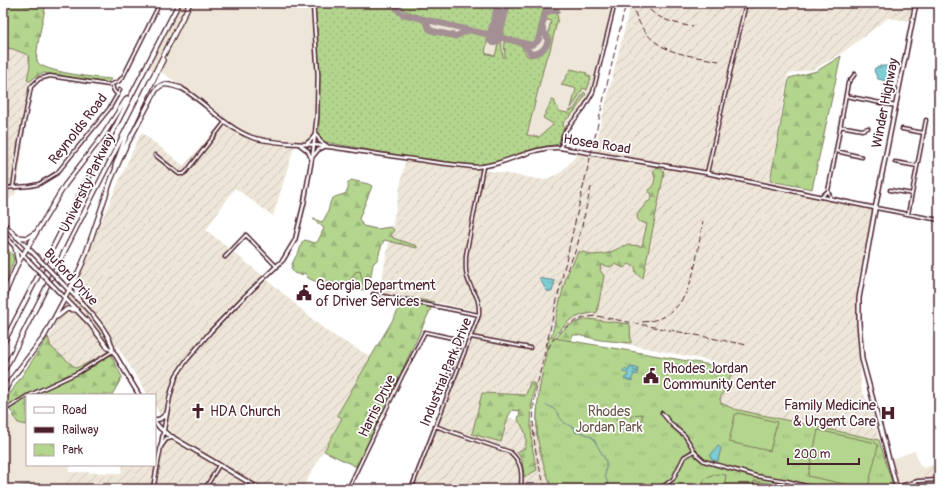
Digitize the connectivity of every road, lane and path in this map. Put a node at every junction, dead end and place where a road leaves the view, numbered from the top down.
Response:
1 (159, 3) edge
2 (179, 3) edge
3 (190, 3) edge
4 (313, 3) edge
5 (615, 3) edge
6 (746, 3) edge
7 (916, 3) edge
8 (166, 50) junction
9 (142, 73) junction
10 (855, 74) dead end
11 (112, 85) junction
12 (181, 88) joint
13 (120, 90) dead end
14 (118, 95) junction
15 (846, 96) junction
16 (897, 106) junction
17 (926, 120) dead end
18 (225, 122) junction
19 (840, 126) junction
20 (868, 128) dead end
21 (902, 129) dead end
22 (924, 133) junction
23 (316, 134) junction
24 (299, 143) junction
25 (305, 144) junction
26 (314, 145) junction
27 (327, 146) junction
28 (561, 148) junction
29 (836, 151) junction
30 (155, 155) dead end
31 (862, 157) dead end
32 (312, 158) junction
33 (895, 162) dead end
34 (918, 166) junction
35 (483, 167) junction
36 (707, 173) junction
37 (111, 180) junction
38 (13, 187) junction
39 (3, 188) edge
40 (890, 190) dead end
41 (828, 191) junction
42 (912, 194) junction
43 (821, 197) junction
44 (831, 199) junction
45 (876, 208) junction
46 (908, 214) junction
47 (939, 220) edge
48 (3, 223) edge
49 (38, 231) junction
50 (3, 234) edge
51 (17, 237) junction
52 (15, 247) junction
53 (28, 248) junction
54 (23, 256) junction
55 (225, 257) dead end
56 (18, 263) junction
57 (277, 266) junction
58 (74, 281) junction
59 (69, 290) junction
60 (373, 294) dead end
61 (65, 298) junction
62 (78, 299) junction
63 (3, 304) edge
64 (77, 310) junction
65 (479, 315) junction
66 (54, 319) junction
67 (471, 337) junction
68 (3, 344) edge
69 (530, 348) dead end
70 (114, 351) junction
71 (451, 370) junction
72 (3, 373) edge
73 (448, 377) dead end
74 (454, 379) junction
75 (3, 393) edge
76 (32, 394) edge
77 (138, 394) edge
78 (26, 397) edge
79 (3, 411) edge
80 (662, 413) dead end
81 (166, 414) junction
82 (156, 421) edge
83 (156, 422) edge
84 (435, 426) junction
85 (163, 431) junction
86 (173, 438) junction
87 (160, 446) junction
88 (694, 452) junction
89 (219, 465) junction
90 (939, 480) edge
91 (897, 488) edge
92 (153, 489) edge
93 (205, 489) edge
94 (260, 489) edge
95 (348, 489) edge
96 (411, 489) edge
97 (521, 489) edge
98 (660, 489) edge
99 (817, 489) edge

1 - 11 street
2 - 9 highway, University Parkway
3 - 8 highway, University Parkway
4 - 23 street
5 - 28 street
6 - 36 street
7 - 16 main road, Winder Highway
8 - 37 highway
8 - 72 highway, University Parkway
9 - 49 highway
9 - 68 highway, University Parkway
10 - 15 street
11 - 14 street
11 - 38 street
12 - 18 street, Hosea Road
12 - 37 highway
13 - 14 street, Reynolds Road
14 - 38 street, Reynolds Road
15 - 16 street
15 - 19 street
16 - 45 main road, Winder Highway
17 - 22 street
18 - 24 street, Hosea Road
18 - 30 street
19 - 20 street
19 - 29 street
21 - 22 street
22 - 34 street
23 - 25 street
23 - 26 street
23 - 27 street
24 - 25 street, Hosea Road
24 - 32 street
25 - 26 street, Hosea Road
26 - 27 street, Hosea Road
26 - 32 street
27 - 32 street
27 - 35 street, Hosea Road
28 - 35 street, Hosea Road
28 - 36 street, Hosea Road
29 - 31 street
29 - 41 street
32 - 57 street
33 - 34 street
34 - 42 street
35 - 65 street, Industrial Park Drive
36 - 43 street, Hosea Road
37 - 58 highway
38 - 39 street, Reynolds Road
40 - 42 street
41 - 43 street
41 - 44 street
42 - 46 street
43 - 44 street, Hosea Road
44 - 45 street, Hosea Road
45 - 46 street
45 - 91 main road, Winder Highway
46 - 47 street
48 - 51 main road, Buford Drive
49 - 51 highway
49 - 53 highway
50 - 52 main road, Buford Drive
51 - 53 main road, Buford Drive
52 - 54 main road, Buford Drive
52 - 56 highway
53 - 54 highway
53 - 59 main road, Buford Drive, bridge
54 - 56 highway
54 - 61 main road, Buford Drive, bridge
55 - 57 street
56 - 63 highway
57 - 81 street
58 - 59 highway
58 - 62 highway
59 - 61 highway
59 - 62 main road, Buford Drive
60 - 65 street
61 - 64 main road, Buford Drive
61 - 66 highway
62 - 70 main road, Buford Drive
64 - 66 highway
64 - 70 main road, Buford Drive
65 - 67 street, Industrial Park Drive
66 - 75 highway
67 - 69 street
67 - 74 street, Industrial Park Drive
70 - 76 street
70 - 77 main road, Buford Drive
71 - 73 street
71 - 74 street
71 - 95 street, Harris Drive
74 - 84 street, Industrial Park Drive
78 - 79 street
80 - 88 street
81 - 82 main road
81 - 85 street
83 - 85 main road
84 - 96 street, Industrial Park Drive
84 - 97 street
85 - 86 main road
85 - 87 street
86 - 87 main road
86 - 89 main road
87 - 92 street
88 - 98 street
88 - 99 street
89 - 93 street
89 - 94 main road
90 - 91 street

